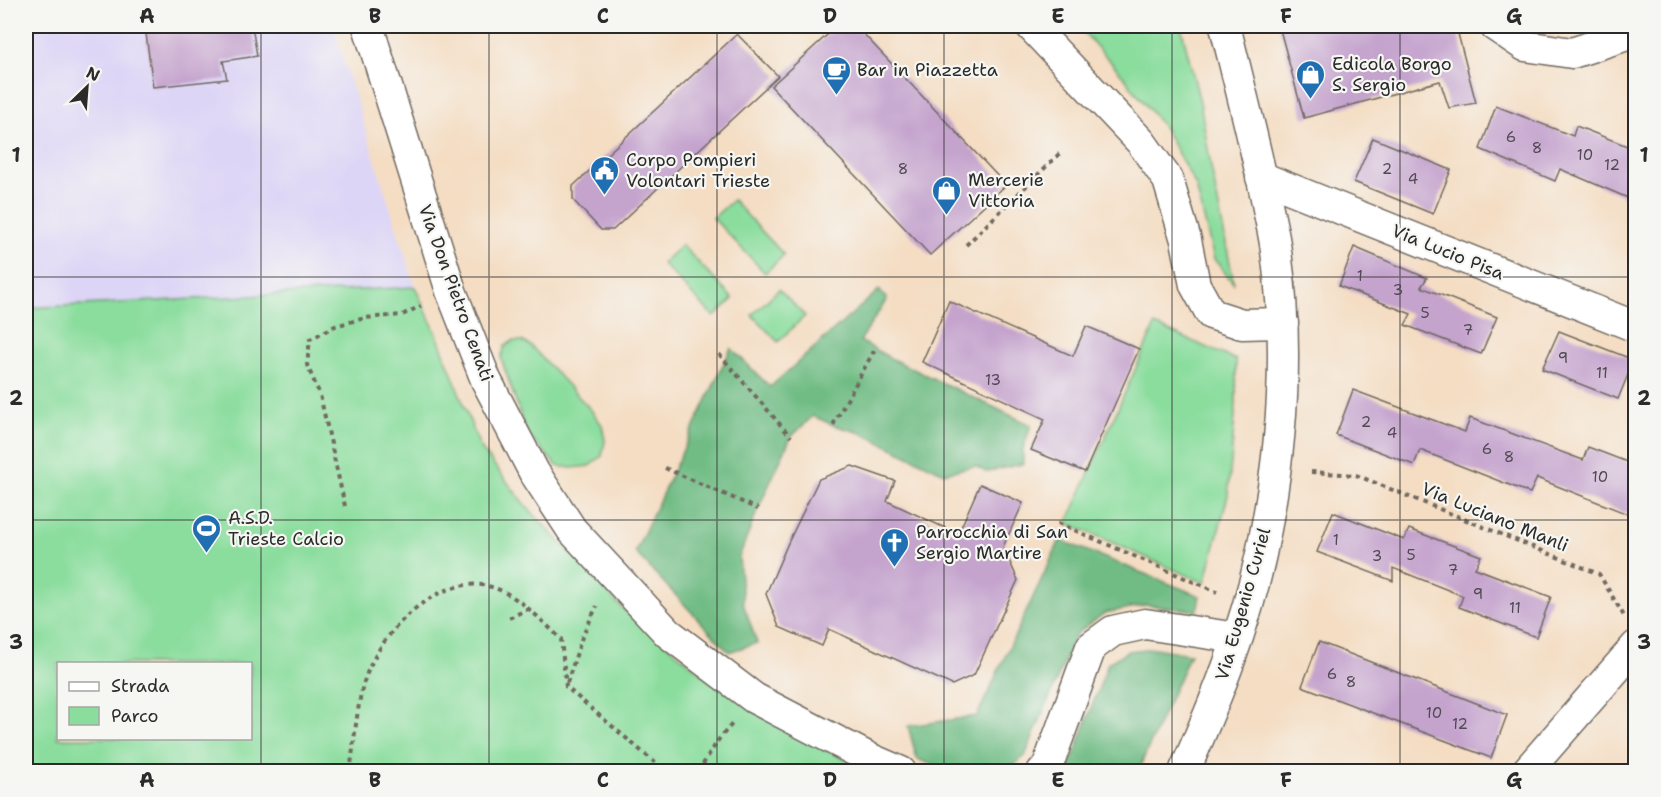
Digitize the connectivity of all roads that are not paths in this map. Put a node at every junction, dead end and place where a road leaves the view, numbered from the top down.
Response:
1 (368, 26) edge
2 (1031, 26) edge
3 (1225, 26) edge
4 (1495, 26) edge
5 (1635, 32) edge
6 (1262, 177) junction
7 (1283, 323) junction
8 (1635, 327) edge
9 (1632, 635) edge
10 (1237, 638) junction
11 (901, 771) edge
12 (1042, 771) edge
13 (1184, 771) edge
14 (1526, 771) edge

1 - 11 street, Via Don Pietro Cenati
2 - 7 street
3 - 6 street, Via Eugenio Curiel
4 - 5 street
6 - 7 street, Via Eugenio Curiel
6 - 8 street, Via Lucio Pisa
7 - 10 street, Via Eugenio Curiel
9 - 14 street
10 - 12 street
10 - 13 street, Via Eugenio Curiel

